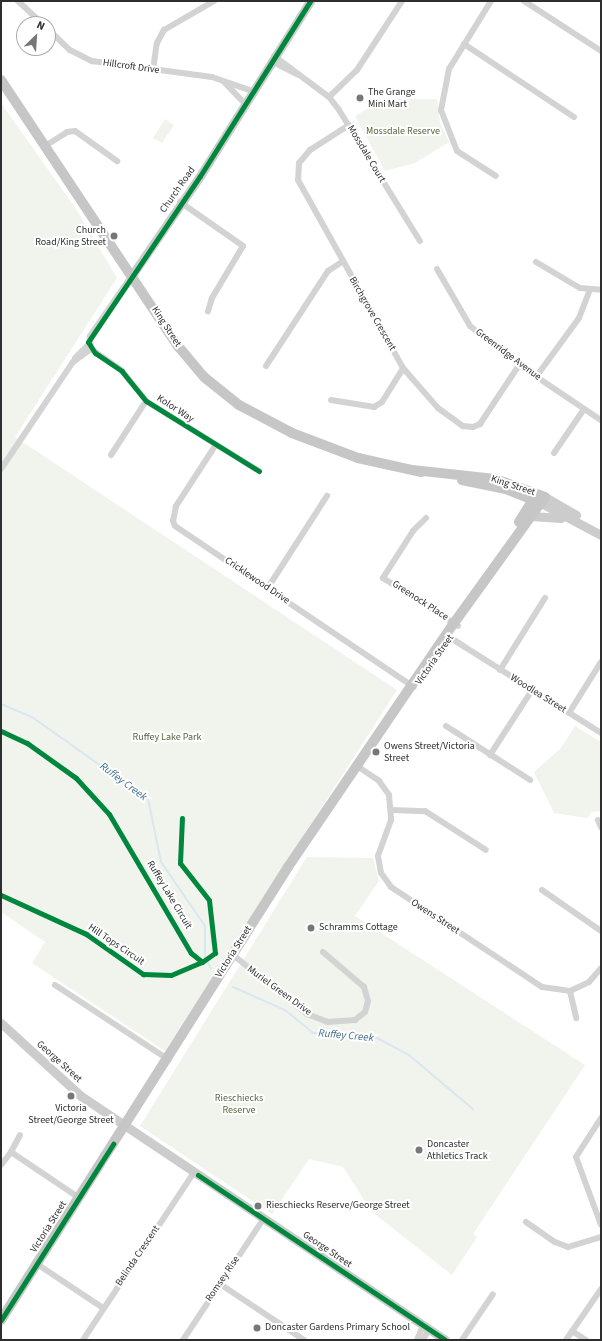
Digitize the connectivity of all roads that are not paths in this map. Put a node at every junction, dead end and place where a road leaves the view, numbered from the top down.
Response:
1 (18, 1) edge
2 (214, 1) edge
3 (310, 1) edge
4 (402, 1) edge
5 (491, 1) edge
6 (524, 1) edge
7 (34, 16) edge
8 (56, 37) edge
9 (464, 44) junction
10 (601, 51) edge
11 (273, 58) junction
12 (153, 70) junction
13 (1, 80) edge
14 (224, 81) junction
15 (252, 91) junction
16 (329, 97) junction
17 (244, 103) junction
18 (574, 117) dead end
19 (348, 125) junction
20 (45, 146) junction
21 (117, 161) dead end
22 (496, 176) dead end
23 (180, 202) junction
24 (420, 241) dead end
25 (250, 245) dead end
26 (243, 246) junction
27 (342, 262) junction
28 (536, 262) dead end
29 (438, 269) dead end
30 (132, 275) junction
31 (590, 290) junction
32 (601, 290) edge
33 (208, 311) dead end
34 (90, 347) junction
35 (519, 365) junction
36 (266, 366) dead end
37 (403, 368) junction
38 (536, 377) junction
39 (331, 400) dead end
40 (146, 401) junction
41 (584, 409) junction
42 (601, 420) edge
43 (215, 446) junction
44 (554, 453) dead end
45 (111, 455) dead end
46 (1, 468) edge
47 (414, 470) junction
48 (260, 472) dead end
49 (518, 493) junction
50 (327, 496) dead end
51 (539, 498) junction
52 (531, 516) junction
53 (426, 518) dead end
54 (518, 524) junction
55 (588, 528) junction
56 (601, 534) edge
57 (267, 589) junction
58 (477, 592) junction
59 (545, 598) dead end
60 (456, 624) junction
61 (449, 638) junction
62 (601, 662) edge
63 (500, 670) junction
64 (413, 687) junction
65 (532, 690) junction
66 (569, 713) junction
67 (446, 726) dead end
68 (601, 734) edge
69 (490, 754) junction
70 (357, 766) junction
71 (530, 780) dead end
72 (392, 810) junction
73 (598, 820) dead end
74 (601, 827) edge
75 (486, 850) dead end
76 (542, 890) dead end
77 (601, 931) edge
78 (323, 952) dead end
79 (233, 955) junction
80 (601, 968) edge
81 (55, 985) dead end
82 (570, 991) junction
83 (576, 1018) dead end
84 (1, 1023) edge
85 (169, 1060) junction
86 (601, 1118) edge
87 (125, 1125) junction
88 (20, 1135) dead end
89 (11, 1152) junction
90 (1, 1165) edge
91 (194, 1172) junction
92 (78, 1197) junction
93 (264, 1218) junction
94 (526, 1222) dead end
95 (601, 1225) edge
96 (601, 1238) edge
97 (37, 1264) junction
98 (220, 1284) junction
99 (601, 1290) edge
100 (493, 1294) dead end
101 (103, 1308) junction
102 (3, 1313) edge
103 (426, 1328) junction
104 (572, 1331) junction
105 (83, 1340) edge
106 (183, 1340) edge
107 (304, 1340) edge
108 (417, 1340) edge
109 (424, 1340) edge
110 (445, 1340) edge
111 (462, 1340) edge
112 (566, 1340) edge
113 (586, 1340) edge

1 - 7 street
2 - 12 street
3 - 11 main road, Church Road
4 - 16 street
5 - 9 street
6 - 10 street
8 - 12 street, Hillcroft Drive
9 - 18 street
9 - 22 street
11 - 15 main road, Church Road
11 - 16 street, Mossdale Court
12 - 14 street, Hillcroft Drive
13 - 20 main road, King Street
14 - 15 street, Hillcroft Drive
14 - 17 street
15 - 17 main road, Church Road
16 - 19 street, Mossdale Court
17 - 23 main road, Church Road
19 - 24 street, Mossdale Court
19 - 27 street, Birchgrove Crescent
20 - 21 street
20 - 30 main road, King Street
23 - 26 street
23 - 30 main road, Church Road
25 - 26 street
26 - 33 street
27 - 36 street
27 - 37 street, Birchgrove Crescent
28 - 31 street
29 - 35 street, Greenridge Avenue
30 - 34 street, Church Road
30 - 47 main road, King Street
31 - 32 street
31 - 38 street
34 - 40 street, Kolor Way
34 - 46 street
35 - 37 street, Birchgrove Crescent
35 - 38 street, Greenridge Avenue
37 - 39 street
38 - 41 street, Greenridge Avenue
40 - 43 street, Kolor Way
40 - 45 street
41 - 42 street, Greenridge Avenue
41 - 44 street
43 - 48 street, Kolor Way
43 - 57 street, Cricklewood Drive
47 - 49 main road, King Street
47 - 51 main road, King Street
49 - 51 main road, King Street
49 - 54 main road
50 - 57 street
51 - 52 main road, Victoria Street
51 - 54 main road, Victoria Street
51 - 55 main road, King Street
51 - 56 main road, King Street
52 - 55 main road
52 - 58 main road, Victoria Street
53 - 60 street, Greenock Place
54 - 58 main road, Victoria Street
55 - 56 main road, King Street
57 - 64 street, Cricklewood Drive
58 - 60 main road, Victoria Street
59 - 63 street
60 - 61 main road, Victoria Street
61 - 63 street, Woodlea Street
61 - 64 main road, Victoria Street
62 - 66 street
63 - 65 street, Woodlea Street
64 - 70 main road, Victoria Street
65 - 66 street, Woodlea Street
65 - 69 street
66 - 68 street, Woodlea Street
67 - 69 street
69 - 71 street
70 - 72 street
70 - 79 main road, Victoria Street
72 - 75 street
72 - 82 street, Owens Street
73 - 74 street
76 - 77 street
78 - 79 street, Muriel Green Drive
79 - 85 main road, Victoria Street
80 - 82 street
81 - 85 street
82 - 83 street
84 - 87 main road, George Street
85 - 87 main road, Victoria Street
86 - 95 street
87 - 91 main road, George Street
87 - 92 main road, Victoria Street
88 - 89 street
89 - 90 street
89 - 92 street
91 - 93 main road, George Street
91 - 101 street, Belinda Crescent
92 - 97 main road, Victoria Street
93 - 98 street, Romsey Rise
93 - 103 main road, George Street
94 - 96 street
97 - 101 street
97 - 102 main road, Victoria Street
98 - 106 street, Romsey Rise
98 - 107 street
99 - 104 street
100 - 111 street
101 - 105 street, Belinda Crescent
103 - 108 street
103 - 109 street
103 - 110 main road, George Street
104 - 112 street
104 - 113 street

